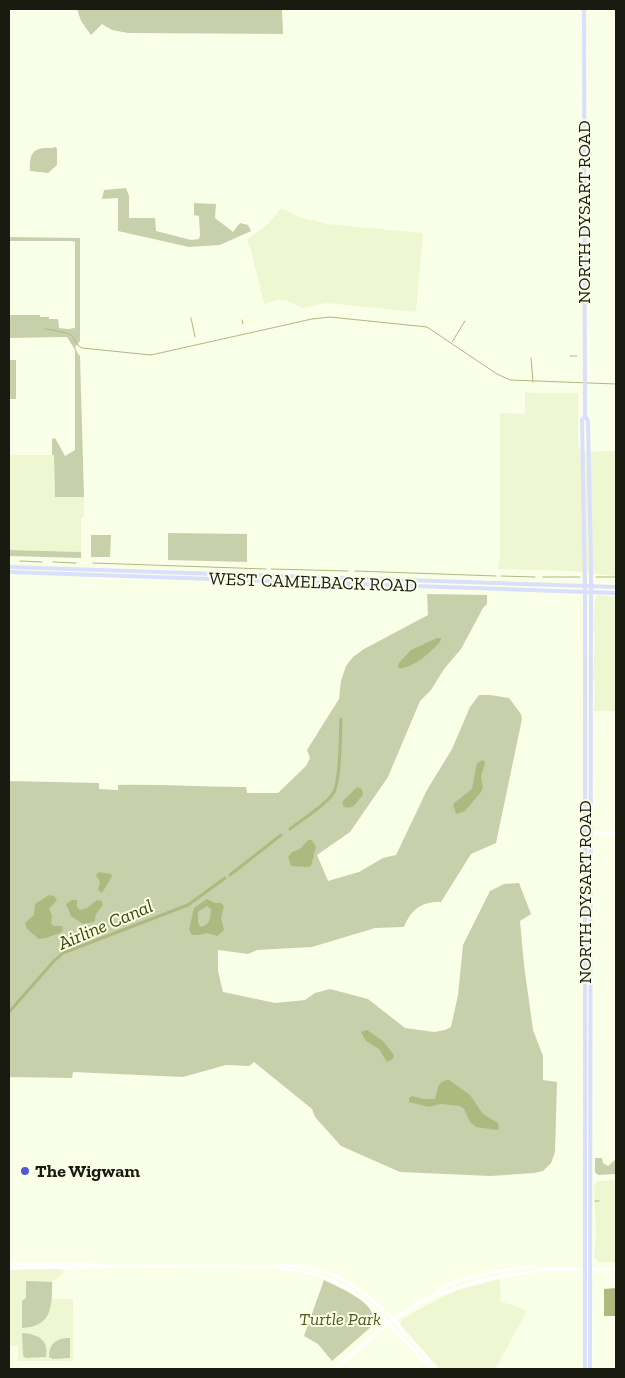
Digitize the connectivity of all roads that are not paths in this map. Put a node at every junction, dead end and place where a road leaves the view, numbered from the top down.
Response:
1 (584, 9) edge
2 (585, 416) junction
3 (583, 502) junction
4 (590, 502) junction
5 (10, 569) edge
6 (85, 572) junction
7 (295, 576) junction
8 (351, 578) junction
9 (294, 582) junction
10 (351, 583) junction
11 (498, 583) junction
12 (584, 586) junction
13 (591, 586) junction
14 (616, 586) edge
15 (498, 588) junction
16 (585, 591) junction
17 (591, 592) junction
18 (616, 593) edge
19 (585, 833) junction
20 (591, 833) junction
21 (616, 833) edge
22 (585, 1178) junction
23 (591, 1178) junction
24 (9, 1264) edge
25 (106, 1266) junction
26 (9, 1268) edge
27 (585, 1269) junction
28 (592, 1269) junction
29 (616, 1269) edge
30 (360, 1293) junction
31 (393, 1320) junction
32 (388, 1323) junction
33 (429, 1364) junction
34 (335, 1369) edge
35 (435, 1369) edge
36 (585, 1369) edge
37 (590, 1369) edge

1 - 2 main road, NORTH DYSART ROAD
2 - 3 main road, NORTH DYSART ROAD
2 - 4 main road, NORTH DYSART ROAD
3 - 4 main road
3 - 12 main road, NORTH DYSART ROAD
4 - 13 main road, NORTH DYSART ROAD
5 - 6 main road, WEST CAMELBACK ROAD
5 - 6 main road, WEST CAMELBACK ROAD
6 - 7 main road, WEST CAMELBACK ROAD
6 - 9 main road, WEST CAMELBACK ROAD
7 - 8 main road, WEST CAMELBACK ROAD
7 - 9 main road
8 - 10 main road
8 - 11 main road, WEST CAMELBACK ROAD
9 - 10 main road, WEST CAMELBACK ROAD
10 - 15 main road, WEST CAMELBACK ROAD
11 - 12 main road, WEST CAMELBACK ROAD
11 - 15 main road
12 - 13 main road, WEST CAMELBACK ROAD
12 - 16 main road, NORTH DYSART ROAD
13 - 14 main road, WEST CAMELBACK ROAD
13 - 17 main road, NORTH DYSART ROAD
15 - 16 main road, WEST CAMELBACK ROAD
16 - 17 main road, WEST CAMELBACK ROAD
16 - 19 main road, NORTH DYSART ROAD
17 - 18 main road, WEST CAMELBACK ROAD
17 - 20 main road, NORTH DYSART ROAD
19 - 20 street
19 - 22 main road, NORTH DYSART ROAD
20 - 21 street
20 - 23 main road, NORTH DYSART ROAD
22 - 23 main road
22 - 27 main road, NORTH DYSART ROAD
23 - 28 main road, NORTH DYSART ROAD
24 - 25 street
25 - 26 street
25 - 30 street
27 - 28 street
27 - 31 street
27 - 36 main road, NORTH DYSART ROAD
28 - 29 street
28 - 37 main road, NORTH DYSART ROAD
30 - 31 street
30 - 32 street
31 - 32 street
31 - 33 street
32 - 33 street
32 - 34 street
33 - 35 street

